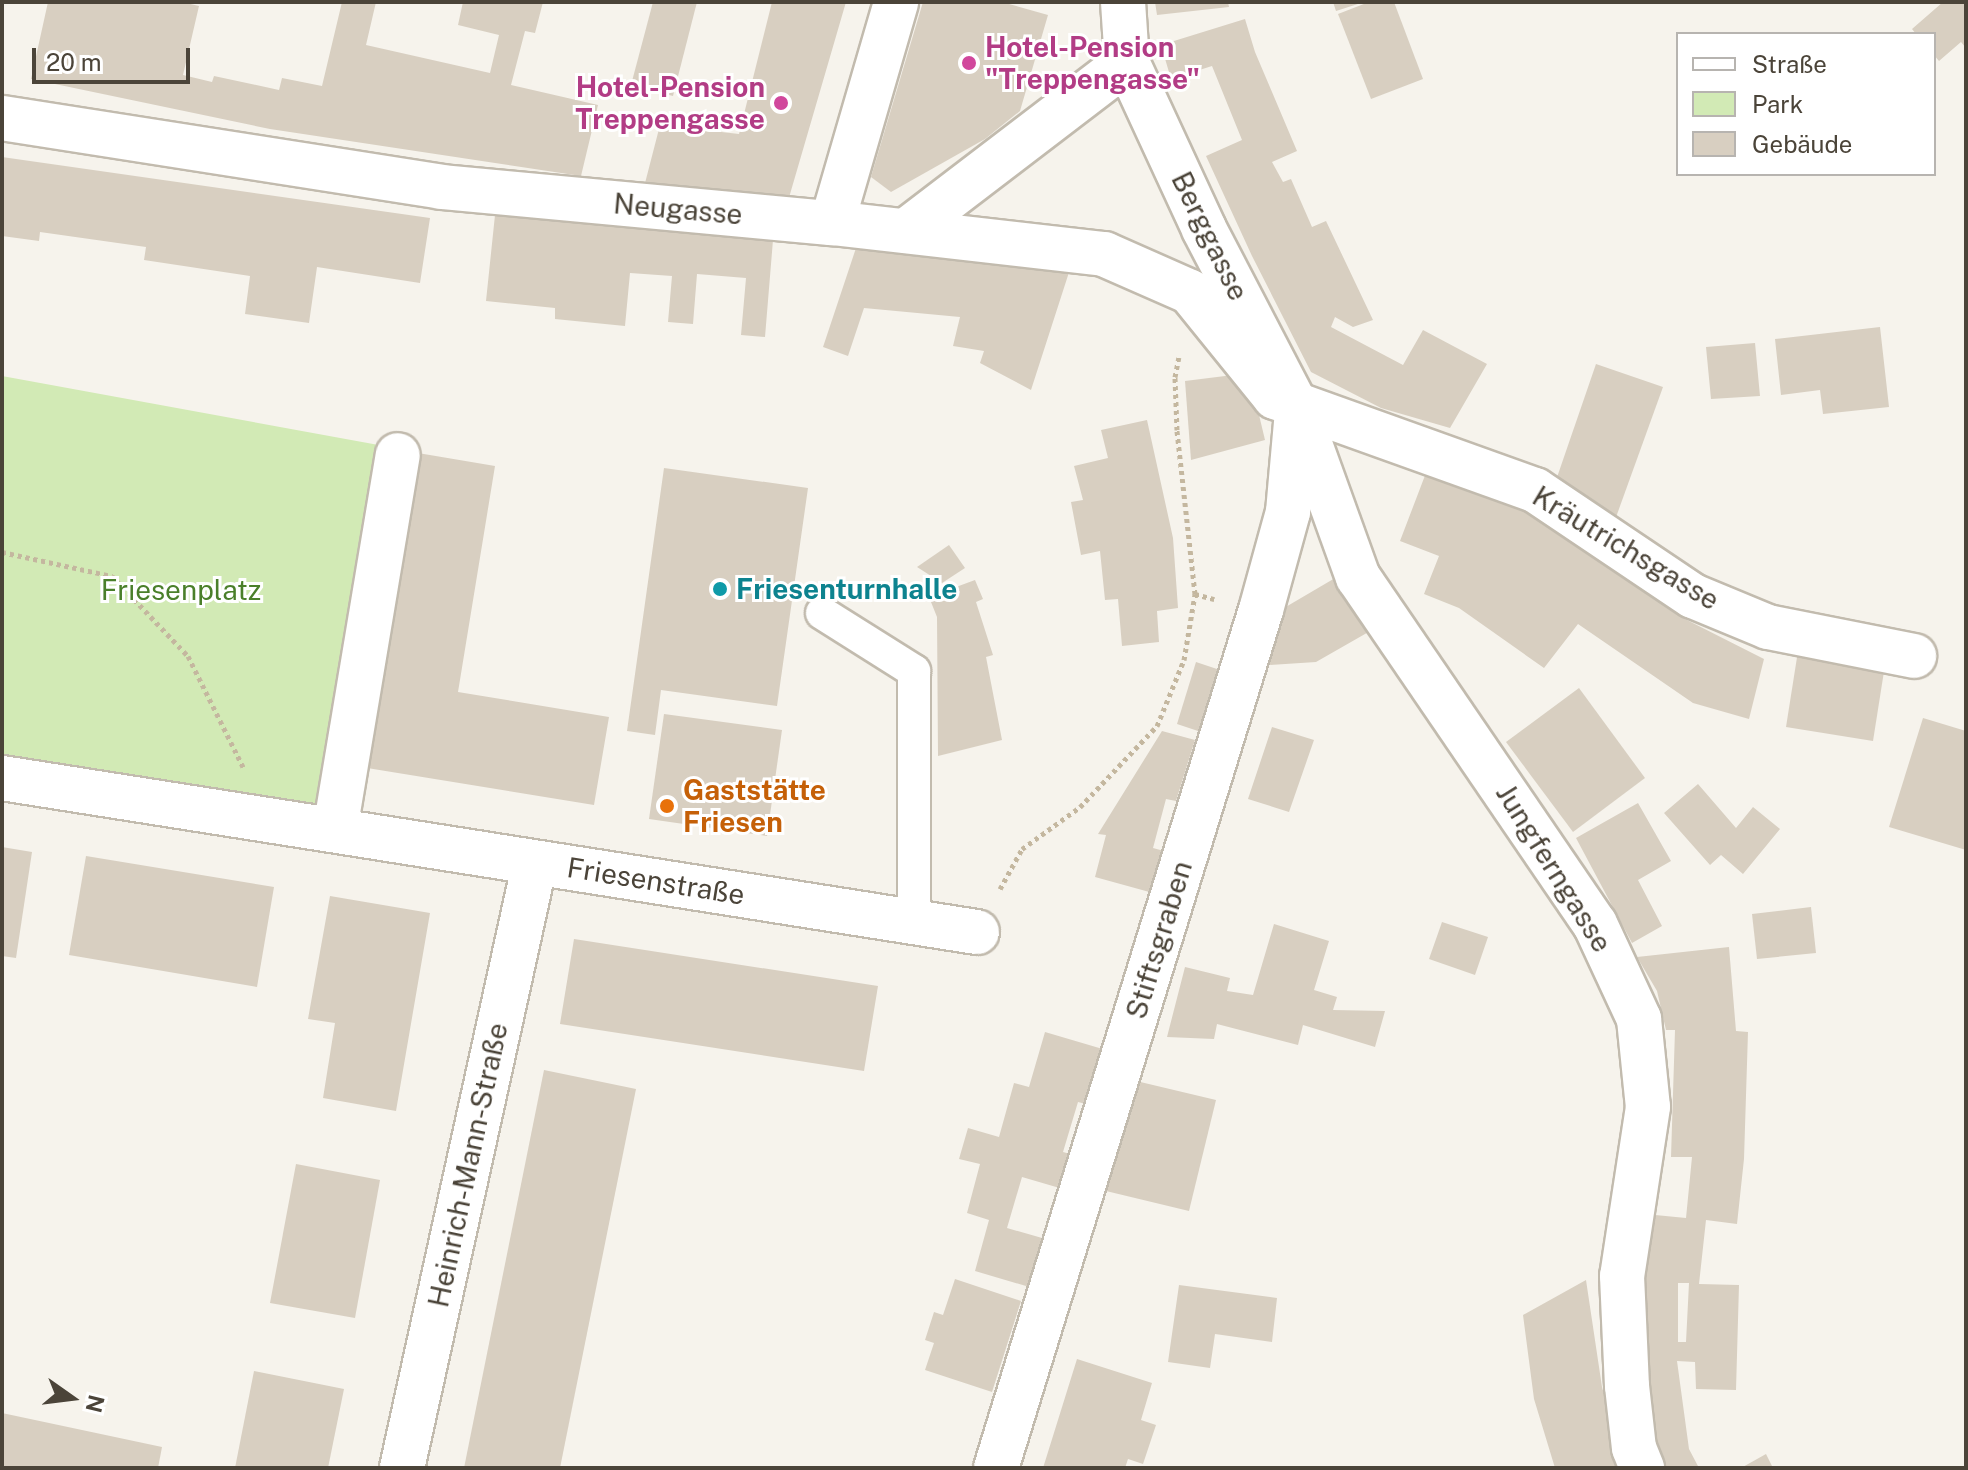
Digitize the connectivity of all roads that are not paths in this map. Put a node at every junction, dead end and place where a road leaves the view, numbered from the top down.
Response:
1 (896, 2) edge
2 (1123, 2) edge
3 (1127, 62) junction
4 (2, 118) edge
5 (832, 223) junction
6 (906, 231) junction
7 (1297, 408) junction
8 (398, 455) dead end
9 (822, 613) dead end
10 (1914, 656) dead end
11 (2, 778) edge
12 (335, 830) junction
13 (535, 862) junction
14 (914, 922) junction
15 (977, 932) road end
16 (402, 1468) edge
17 (996, 1468) edge
18 (1642, 1468) edge

1 - 5 street
2 - 3 street, Berggasse
3 - 6 street
3 - 7 street, Berggasse
4 - 5 street, Neugasse
5 - 6 street, Neugasse
6 - 7 street, Neugasse
7 - 10 street, Kräutrichsgasse
7 - 17 street, Stiftsgraben
7 - 18 street, Jungferngasse
8 - 12 street
9 - 14 lane
11 - 12 street, Friesenstraße
12 - 13 street, Friesenstraße
13 - 14 street, Friesenstraße
13 - 16 street, Heinrich-Mann-Straße
14 - 15 street, Friesenstraße

